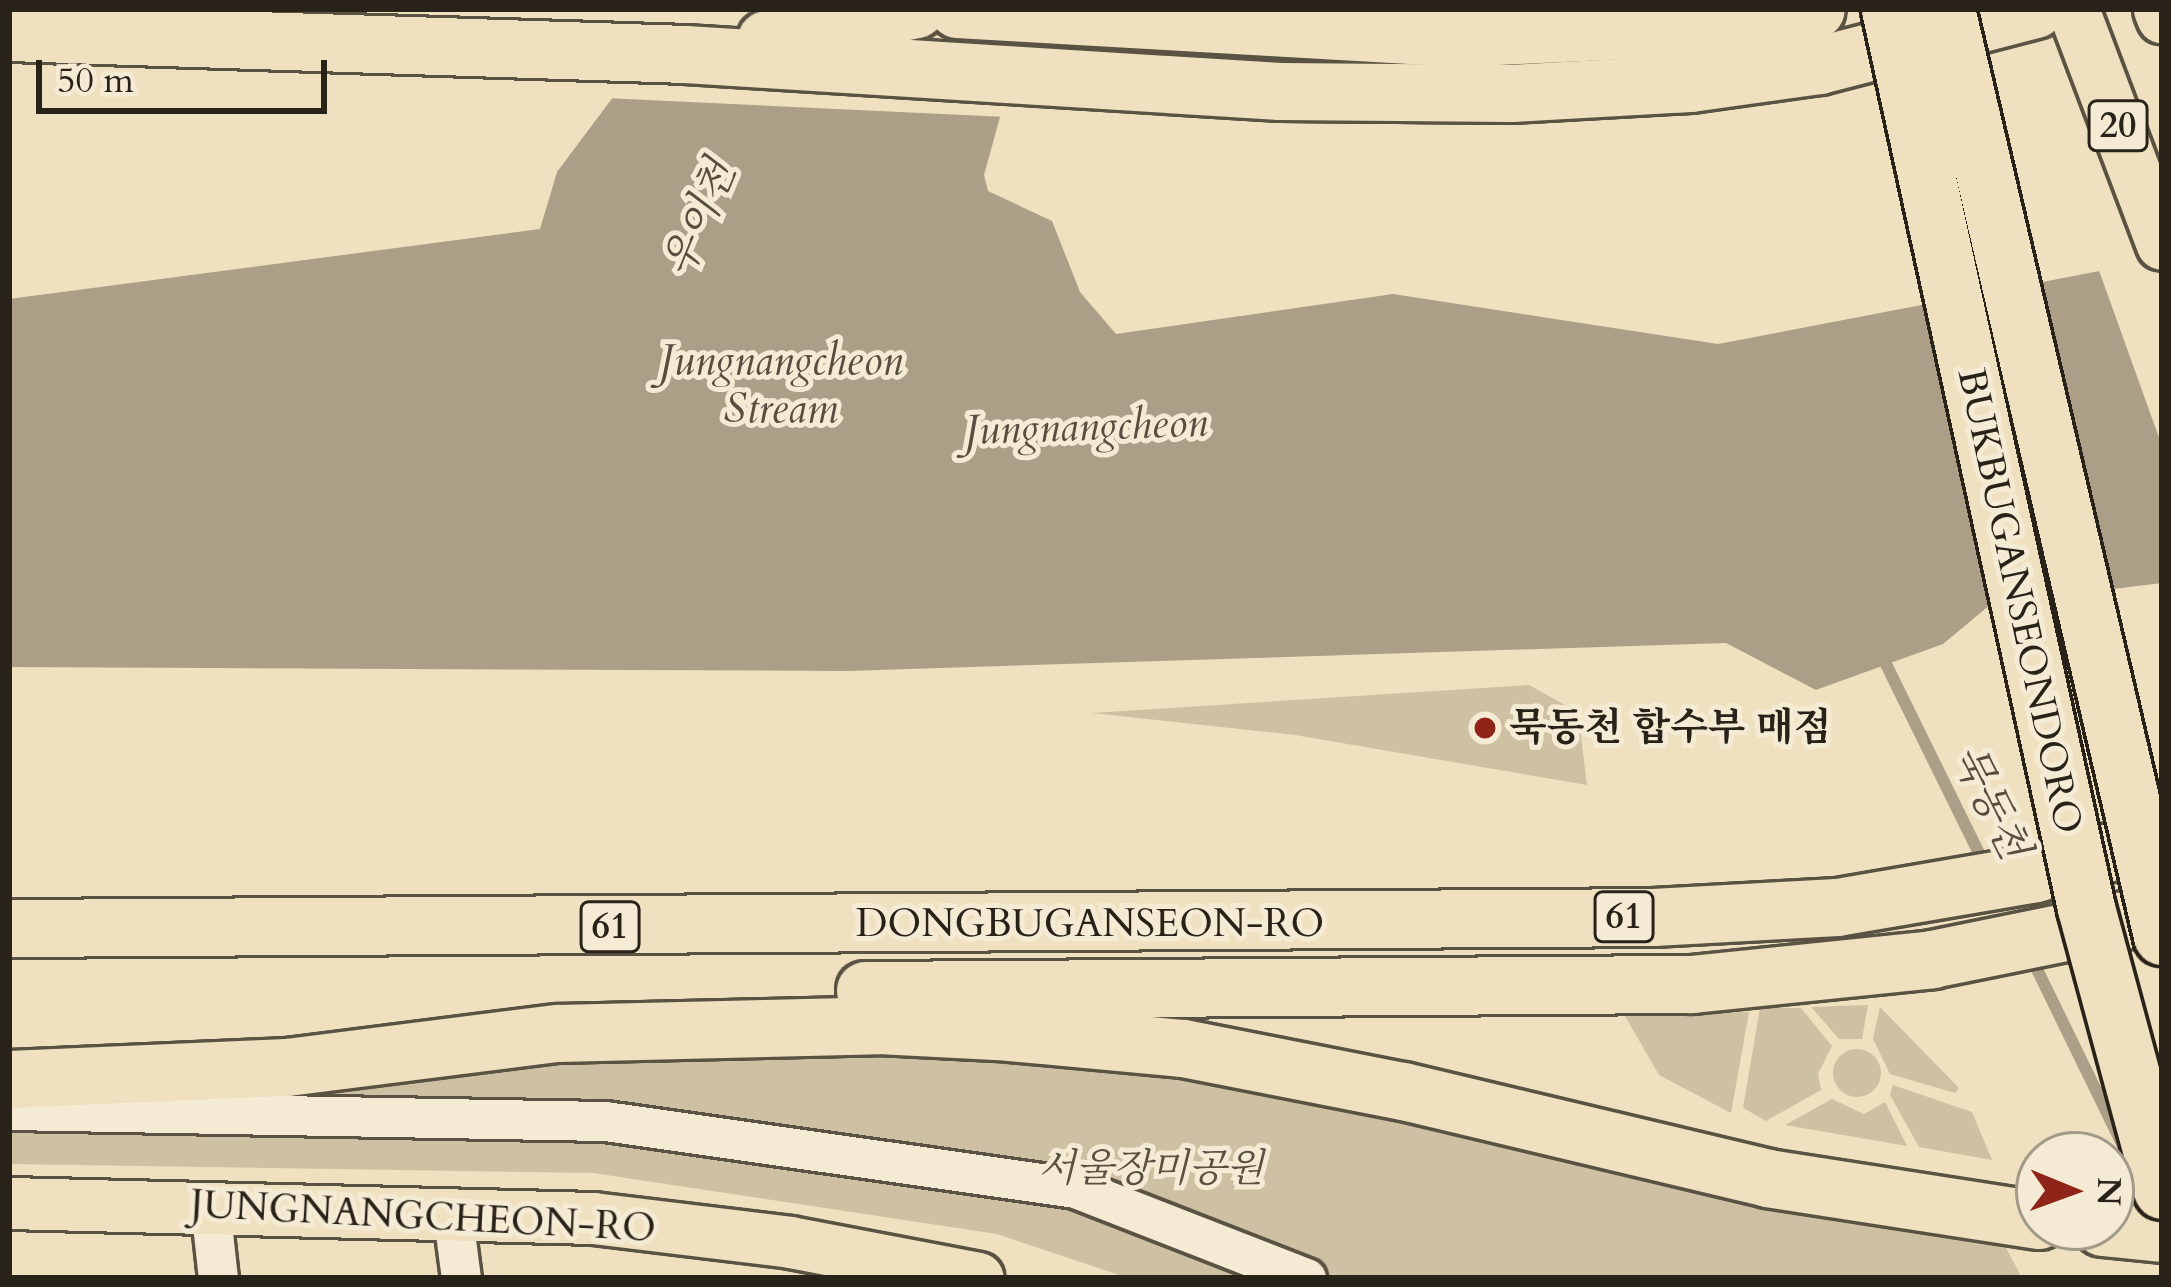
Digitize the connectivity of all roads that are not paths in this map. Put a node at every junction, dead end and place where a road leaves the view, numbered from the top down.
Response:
1 (916, 9) edge
2 (956, 9) edge
3 (1374, 9) edge
4 (1816, 9) edge
5 (1890, 9) edge
6 (1946, 9) edge
7 (2035, 9) edge
8 (2073, 9) edge
9 (1284, 30) junction
10 (9, 32) edge
11 (685, 55) junction
12 (2162, 244) edge
13 (2162, 837) edge
14 (2162, 912) edge
15 (9, 928) edge
16 (2162, 936) edge
17 (558, 1033) junction
18 (9, 1079) edge
19 (9, 1110) edge
20 (2162, 1190) edge
21 (9, 1203) edge
22 (210, 1206) junction
23 (452, 1210) junction
24 (2015, 1216) edge
25 (218, 1278) edge
26 (461, 1278) edge
27 (978, 1278) edge
28 (1306, 1278) edge

1 - 11 highway
2 - 9 highway
3 - 9 highway
4 - 9 highway
5 - 20 highway, BUKBUGANSEONDORO, bridge
6 - 16 highway, BUKBUGANSEONDORO, bridge
7 - 11 highway
8 - 12 main road, 20
10 - 11 highway
13 - 15 highway, DONGBUGANSEON-RO / 61
14 - 17 highway
17 - 18 highway
17 - 24 highway
19 - 28 street
21 - 22 main road, JUNGNANGCHEON-RO
22 - 23 main road, JUNGNANGCHEON-RO
22 - 25 street
23 - 26 street
23 - 27 main road, JUNGNANGCHEON-RO

